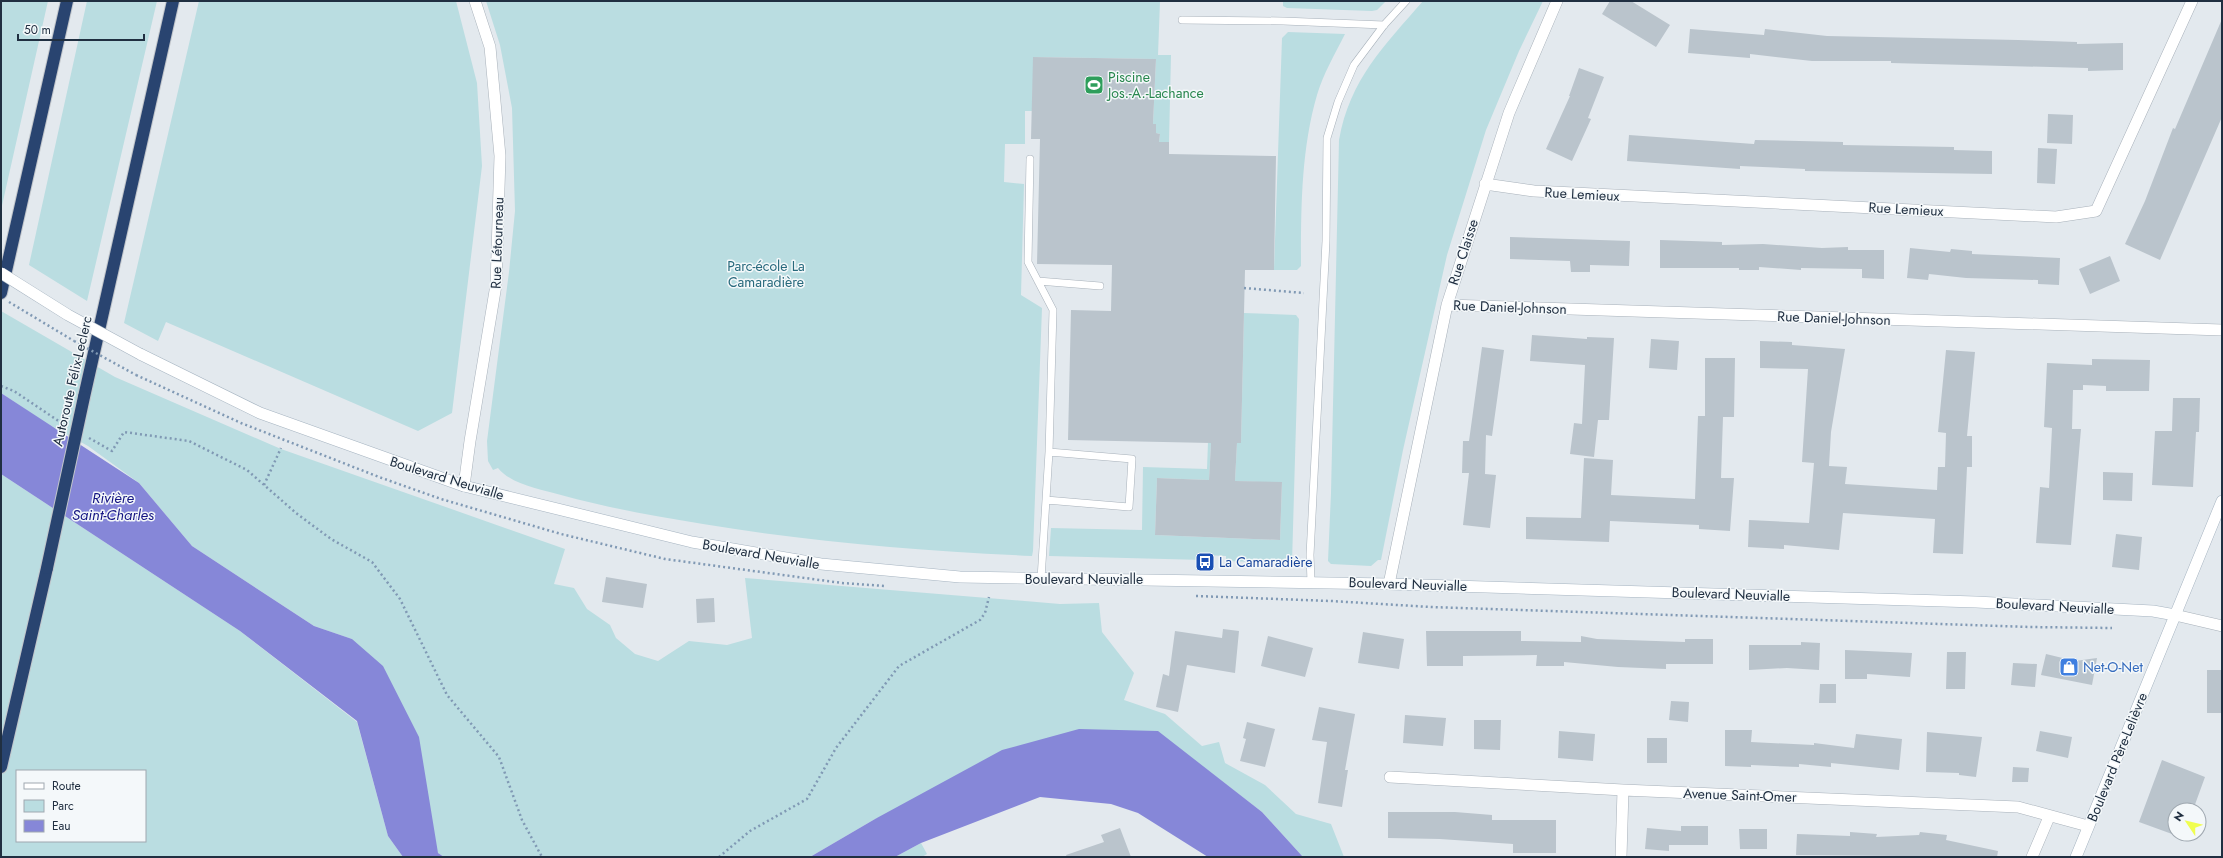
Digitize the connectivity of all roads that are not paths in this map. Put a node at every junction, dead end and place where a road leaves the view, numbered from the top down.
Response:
1 (67, 1) edge
2 (173, 1) edge
3 (475, 1) edge
4 (1406, 1) edge
5 (1557, 1) edge
6 (2192, 1) edge
7 (1182, 20) dead end
8 (1384, 25) junction
9 (1030, 159) dead end
10 (1485, 184) junction
11 (1, 272) edge
12 (1038, 281) junction
13 (1100, 286) dead end
14 (4, 297) edge
15 (1446, 305) junction
16 (2222, 330) edge
17 (1049, 452) junction
18 (464, 486) junction
19 (1046, 500) junction
20 (2222, 501) edge
21 (1041, 579) junction
22 (1311, 582) junction
23 (1389, 584) junction
24 (2175, 615) junction
25 (2222, 626) edge
26 (1, 767) edge
27 (1390, 777) dead end
28 (1623, 790) junction
29 (2049, 817) junction
30 (2088, 826) junction
31 (1621, 857) edge
32 (2032, 857) edge
33 (2076, 857) edge

1 - 14 highway
2 - 26 highway, Autoroute Félix-Leclerc, bridge
3 - 18 street, Rue Létourneau
4 - 8 lane
5 - 10 street, Rue Claisse
6 - 10 street, Rue Lemieux
7 - 8 lane
8 - 22 lane
9 - 12 lane
10 - 15 street, Rue Claisse
11 - 18 street, Boulevard Neuvialle, bridge
12 - 13 lane
12 - 17 lane
15 - 16 street, Rue Daniel-Johnson
15 - 23 street, Rue Claisse
17 - 19 lane
17 - 19 lane
18 - 21 street, Boulevard Neuvialle
19 - 21 lane
20 - 24 street, Boulevard Père-Lelièvre
21 - 22 street, Boulevard Neuvialle
22 - 23 street, Boulevard Neuvialle
23 - 24 street, Boulevard Neuvialle
24 - 25 street, Boulevard Neuvialle
24 - 30 street, Boulevard Père-Lelièvre
27 - 28 street, Avenue Saint-Omer
28 - 29 street, Avenue Saint-Omer
28 - 31 street
29 - 30 street, Avenue Saint-Omer
29 - 32 street
30 - 33 street, Boulevard Père-Lelièvre

